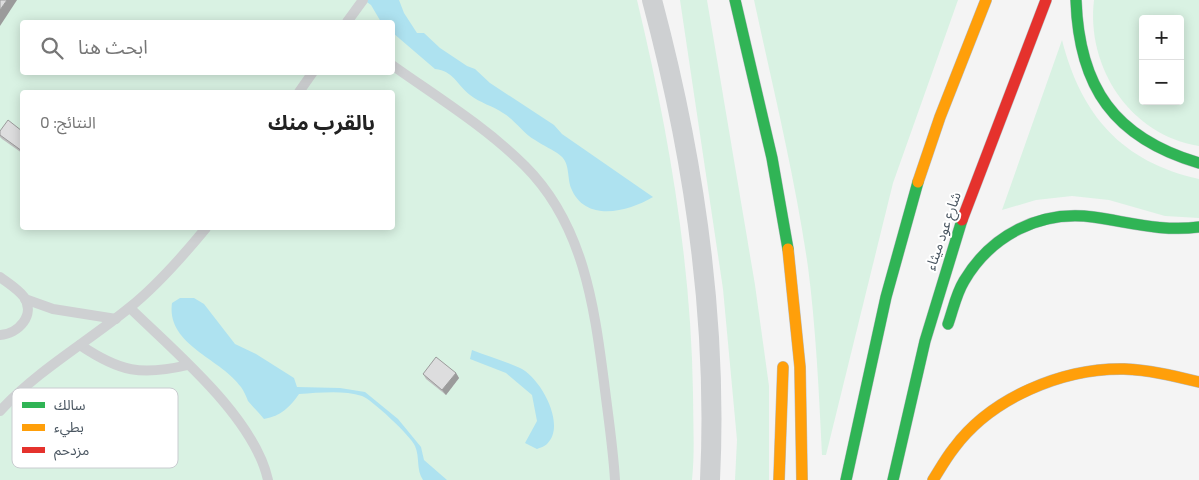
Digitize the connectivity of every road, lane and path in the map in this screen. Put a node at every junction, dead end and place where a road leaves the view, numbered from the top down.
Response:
1 (652, 0) edge
2 (735, 0) edge
3 (986, 0) edge
4 (1046, 0) edge
5 (1076, 0) edge
6 (361, 3) edge
7 (348, 20) edge
8 (395, 66) edge
9 (311, 75) edge
10 (300, 90) edge
11 (1199, 163) edge
12 (777, 182) junction
13 (1199, 227) edge
14 (204, 230) edge
15 (773, 232) dead end
16 (0, 277) edge
17 (25, 299) junction
18 (130, 308) junction
19 (116, 318) junction
20 (944, 334) dead end
21 (0, 335) edge
22 (80, 345) junction
23 (935, 348) dead end
24 (783, 354) dead end
25 (188, 364) junction
26 (1199, 382) edge
27 (913, 386) junction
28 (24, 388) edge
29 (12, 399) edge
30 (0, 411) edge
31 (268, 480) edge
32 (615, 480) edge
33 (710, 480) edge
34 (779, 480) edge
35 (802, 480) edge
36 (846, 480) edge
37 (893, 480) edge
38 (933, 480) edge

1 - 33 street
2 - 12 highway
3 - 36 highway
4 - 27 highway, شارع عود ميثاء
5 - 11 highway
6 - 7 lane
8 - 32 lane
9 - 10 lane
12 - 15 highway
12 - 35 highway
13 - 20 highway
14 - 18 lane
16 - 17 lane
17 - 19 lane
17 - 21 lane
18 - 19 lane
18 - 25 lane
19 - 22 lane
22 - 25 lane
22 - 28 lane
23 - 27 highway
24 - 34 highway
25 - 31 lane
26 - 38 highway
27 - 37 highway, شارع عود ميثاء
29 - 30 lane

